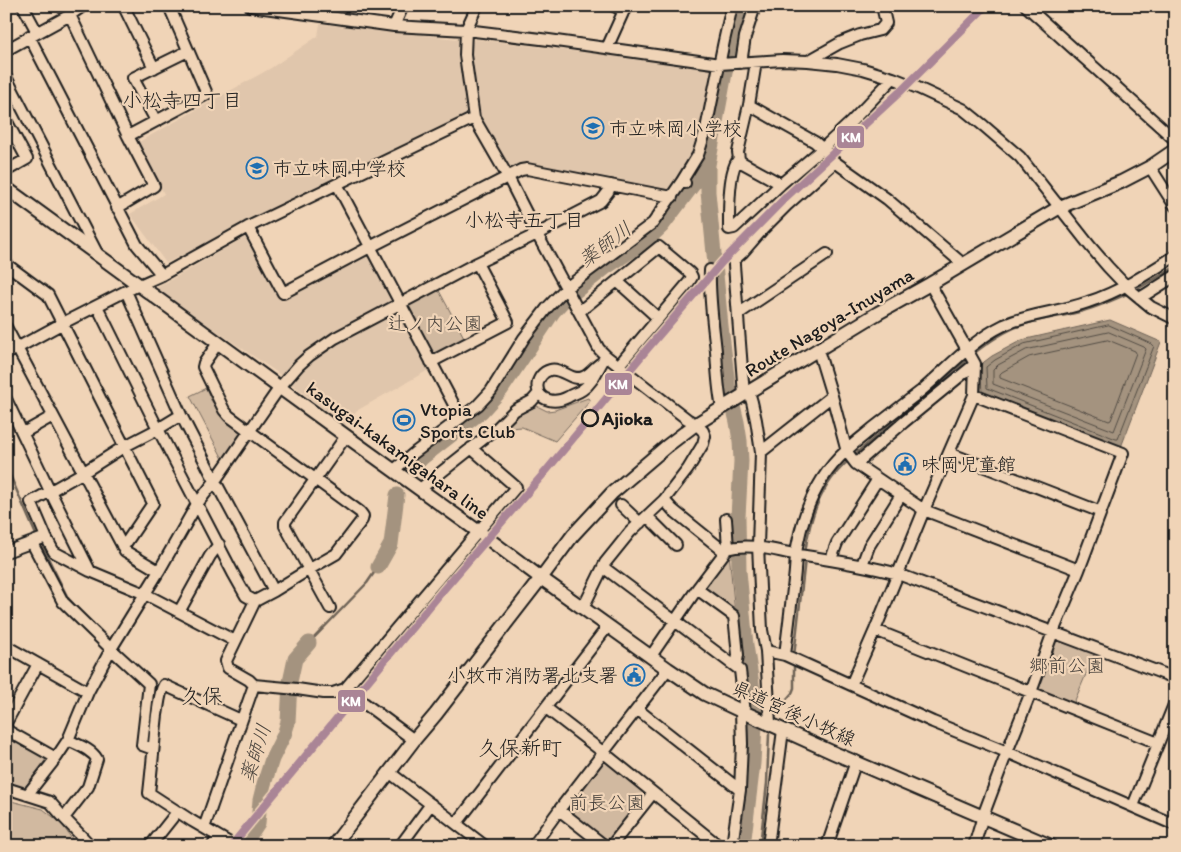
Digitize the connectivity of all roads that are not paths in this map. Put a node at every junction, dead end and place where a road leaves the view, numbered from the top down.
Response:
1 (23, 6) edge
2 (83, 6) edge
3 (126, 6) edge
4 (169, 6) edge
5 (250, 6) edge
6 (403, 6) edge
7 (477, 6) edge
8 (614, 6) edge
9 (732, 6) edge
10 (754, 6) edge
11 (882, 6) edge
12 (1026, 6) edge
13 (255, 7) edge
14 (625, 9) edge
15 (70, 15) junction
16 (394, 26) junction
17 (466, 30) junction
18 (33, 34) junction
19 (607, 48) junction
20 (6, 50) edge
21 (188, 51) junction
22 (808, 61) junction
23 (756, 62) junction
24 (741, 63) junction
25 (720, 64) junction
26 (154, 68) junction
27 (6, 77) edge
28 (893, 78) junction
29 (749, 105) junction
30 (474, 118) junction
31 (6, 120) edge
32 (156, 122) junction
33 (128, 136) junction
34 (1175, 142) edge
35 (824, 150) junction
36 (1175, 150) edge
37 (739, 159) junction
38 (1150, 167) junction
39 (6, 171) edge
40 (508, 177) junction
41 (337, 184) junction
42 (781, 184) junction
43 (611, 185) junction
44 (6, 188) edge
45 (672, 197) junction
46 (1175, 206) edge
47 (1060, 207) junction
48 (117, 208) junction
49 (248, 227) junction
50 (537, 234) junction
51 (370, 247) junction
52 (97, 254) junction
53 (827, 254) dead end
54 (1175, 256) edge
55 (477, 263) junction
56 (6, 264) edge
57 (963, 264) junction
58 (710, 270) dead end
59 (16, 272) junction
60 (162, 275) junction
61 (1175, 276) edge
62 (6, 277) edge
63 (617, 281) junction
64 (930, 284) junction
65 (140, 286) junction
66 (1127, 287) junction
67 (566, 288) junction
68 (126, 291) junction
69 (1140, 298) junction
70 (400, 304) junction
71 (96, 306) junction
72 (580, 311) junction
73 (738, 314) junction
74 (658, 318) junction
75 (1175, 319) edge
76 (62, 323) junction
77 (6, 327) edge
78 (218, 343) junction
79 (17, 347) junction
80 (818, 350) junction
81 (968, 351) junction
82 (6, 354) edge
83 (604, 360) junction
84 (431, 362) junction
85 (975, 364) junction
86 (619, 365) junction
87 (280, 387) junction
88 (539, 393) junction
89 (744, 395) junction
90 (974, 395) junction
91 (832, 396) junction
92 (6, 399) edge
93 (722, 408) junction
94 (53, 416) junction
95 (181, 416) junction
96 (461, 418) junction
97 (696, 424) junction
98 (158, 429) junction
99 (250, 431) junction
100 (23, 433) junction
101 (346, 436) junction
102 (125, 446) junction
103 (471, 448) junction
104 (847, 451) junction
105 (761, 452) junction
106 (948, 453) junction
107 (854, 463) junction
108 (394, 470) junction
109 (84, 472) junction
110 (316, 479) junction
111 (878, 479) junction
112 (214, 481) junction
113 (420, 488) junction
114 (50, 491) junction
115 (901, 496) junction
116 (664, 500) junction
117 (197, 504) junction
118 (621, 506) dead end
119 (924, 510) junction
120 (1101, 512) junction
121 (726, 519) dead end
122 (643, 520) junction
123 (479, 532) junction
124 (46, 537) junction
125 (32, 543) junction
126 (219, 544) junction
127 (676, 545) dead end
128 (122, 546) junction
129 (755, 547) junction
130 (729, 549) junction
131 (6, 552) edge
132 (798, 554) junction
133 (831, 559) junction
134 (862, 565) junction
135 (603, 567) junction
136 (308, 570) junction
137 (1079, 570) junction
138 (90, 571) junction
139 (159, 571) junction
140 (898, 574) junction
141 (541, 578) junction
142 (697, 589) junction
143 (274, 591) junction
144 (145, 594) junction
145 (255, 601) junction
146 (330, 608) dead end
147 (583, 608) junction
148 (179, 612) junction
149 (675, 621) junction
150 (608, 626) junction
151 (875, 630) junction
152 (1053, 632) junction
153 (235, 641) junction
154 (111, 650) junction
155 (8, 651) edge
156 (766, 651) junction
157 (785, 655) junction
158 (651, 656) junction
159 (38, 664) junction
160 (736, 667) junction
161 (668, 669) junction
162 (1175, 678) edge
163 (254, 685) junction
164 (851, 685) junction
165 (346, 689) junction
166 (88, 692) junction
167 (1031, 692) junction
168 (1175, 702) edge
169 (546, 708) junction
170 (638, 710) junction
171 (743, 712) junction
172 (241, 720) junction
173 (767, 723) junction
174 (6, 724) edge
175 (783, 730) junction
176 (68, 740) junction
177 (414, 740) junction
178 (1158, 743) junction
179 (152, 749) junction
180 (1007, 752) junction
181 (604, 753) junction
182 (56, 758) junction
183 (856, 761) junction
184 (389, 772) junction
185 (6, 788) edge
186 (740, 790) junction
187 (654, 793) junction
188 (27, 795) junction
189 (431, 804) junction
190 (1133, 806) junction
191 (559, 810) junction
192 (177, 812) junction
193 (983, 816) junction
194 (64, 818) junction
195 (457, 823) junction
196 (1175, 825) edge
197 (204, 828) junction
198 (219, 837) junction
199 (81, 841) edge
200 (234, 845) edge
201 (91, 846) edge
202 (150, 846) edge
203 (212, 846) edge
204 (333, 846) edge
205 (400, 846) edge
206 (485, 846) edge
207 (533, 846) edge
208 (605, 846) edge
209 (611, 846) edge
210 (719, 846) edge
211 (732, 846) edge
212 (768, 846) edge
213 (827, 846) edge
214 (974, 846) edge
215 (1051, 846) edge

1 - 18 street
2 - 15 street
3 - 26 street
4 - 21 street
5 - 13 street
6 - 16 street
7 - 17 street
8 - 14 street
9 - 25 street
10 - 24 street
11 - 22 street
12 - 34 street
13 - 16 street
14 - 19 street
15 - 18 street
15 - 33 street
16 - 17 street
17 - 19 street
17 - 30 street
18 - 20 street
18 - 48 street
19 - 25 street
21 - 26 street
21 - 32 street
22 - 23 street
22 - 28 street
23 - 24 street
23 - 29 street
24 - 25 street
25 - 45 street
26 - 32 street
27 - 52 street
28 - 35 street
28 - 47 street
29 - 35 street
29 - 37 street
30 - 40 street
30 - 41 street
31 - 39 street
32 - 33 street
33 - 48 street
35 - 42 street
36 - 38 main road, Route Nagoya-Inuyama
37 - 42 street
37 - 42 street
38 - 46 street
38 - 47 main road, Route Nagoya-Inuyama
40 - 43 street
40 - 50 street
40 - 51 street
41 - 49 street
41 - 51 street
43 - 45 street
43 - 50 street
44 - 52 main road, kasugai-kakamigahara line
45 - 67 street
47 - 57 main road, Route Nagoya-Inuyama
47 - 66 street
48 - 60 street
49 - 51 street
49 - 60 street
50 - 55 street
50 - 67 street
51 - 70 street
52 - 65 main road, kasugai-kakamigahara line
53 - 73 street
54 - 66 street
55 - 70 street
55 - 84 street
56 - 59 street
57 - 64 main road, Route Nagoya-Inuyama
57 - 73 street
58 - 93 street
59 - 62 street
59 - 76 street
60 - 65 street
61 - 69 street
63 - 72 street
63 - 74 street
63 - 74 street
64 - 80 main road, Route Nagoya-Inuyama
64 - 81 street
65 - 68 street
65 - 78 main road, kasugai-kakamigahara line
66 - 69 street
66 - 81 street
67 - 72 street
67 - 96 street
68 - 71 street
68 - 95 street
69 - 75 street
70 - 84 street
70 - 87 street
71 - 76 street
71 - 98 street
72 - 83 street
73 - 89 street
74 - 86 street
76 - 79 street
76 - 102 street
77 - 79 street
78 - 87 main road, kasugai-kakamigahara line
78 - 99 street
79 - 82 street
79 - 94 street
80 - 89 main road, Route Nagoya-Inuyama
80 - 91 street
81 - 85 street
81 - 104 street
83 - 86 street
83 - 88 street
83 - 88 street
84 - 96 street
85 - 90 street
85 - 107 street
86 - 97 street
87 - 99 street
87 - 101 main road, kasugai-kakamigahara line
88 - 103 street
89 - 93 main road, Route Nagoya-Inuyama
89 - 105 street
90 - 106 street
90 - 120 street
91 - 104 street
91 - 105 street
92 - 100 street
93 - 97 main road, Route Nagoya-Inuyama
94 - 100 street
94 - 109 street
95 - 98 street
95 - 112 street
96 - 108 street
97 - 116 street
97 - 141 main road, Route Nagoya-Inuyama
98 - 102 street
98 - 117 street
99 - 110 street
99 - 112 street
100 - 114 street
101 - 108 main road, kasugai-kakamigahara line
101 - 110 street
102 - 109 street
102 - 128 street
103 - 113 street
103 - 123 street
104 - 107 street
104 - 132 street
105 - 129 street
106 - 119 street
106 - 120 street
107 - 111 street
108 - 113 main road, kasugai-kakamigahara line
109 - 114 street
109 - 128 street
110 - 136 street
110 - 136 street
111 - 115 street
111 - 133 street
112 - 117 street
112 - 143 street
113 - 123 main road, kasugai-kakamigahara line
114 - 124 street
114 - 138 street
115 - 119 street
115 - 134 street
116 - 122 street
116 - 130 street
117 - 126 street
117 - 139 street
118 - 122 street
119 - 137 street
119 - 140 street
120 - 137 street
121 - 130 street
122 - 127 street
122 - 135 street
123 - 141 main road, kasugai-kakamigahara line
123 - 165 street
124 - 125 street
124 - 138 street
125 - 131 street
125 - 154 street
126 - 145 street
126 - 148 street
128 - 139 street
129 - 130 street
129 - 132 street
129 - 156 street
130 - 142 street
132 - 133 street
132 - 157 street
133 - 134 street
134 - 140 street
135 - 147 street
135 - 149 street
136 - 143 street
136 - 146 street
137 - 152 street
138 - 144 street
139 - 144 street
140 - 151 street
140 - 152 street
141 - 147 main road, 県道宮後小牧線
141 - 177 main road
142 - 149 street
142 - 160 street
143 - 145 street
144 - 148 street
144 - 154 street
145 - 153 street
147 - 150 main road, 県道宮後小牧線
148 - 153 street
149 - 158 street
149 - 160 street
150 - 158 main road, 県道宮後小牧線
150 - 169 street
151 - 164 street
151 - 167 street
152 - 162 street
152 - 167 street
153 - 163 street
154 - 166 street
154 - 179 street
155 - 159 street
156 - 157 street
156 - 173 street
157 - 164 street
158 - 161 main road, 県道宮後小牧線
159 - 166 street
159 - 174 street
160 - 171 street
161 - 170 street
161 - 171 main road, 県道宮後小牧線
163 - 165 street
163 - 172 street
164 - 180 street
165 - 177 street
166 - 176 street
167 - 178 street
167 - 180 street
168 - 178 street
169 - 181 street
169 - 195 street
170 - 181 street
170 - 186 street
171 - 173 main road, 県道宮後小牧線
171 - 186 street
172 - 179 street
172 - 197 street
173 - 175 main road, 県道宮後小牧線
174 - 182 street
175 - 183 main road, 県道宮後小牧線
175 - 212 street
176 - 182 street
176 - 194 street
177 - 184 main road
178 - 190 street
179 - 192 street
180 - 190 street
180 - 193 street
181 - 187 street
181 - 191 street
182 - 188 street
183 - 193 main road, 県道宮後小牧線
183 - 213 street
184 - 189 street
184 - 204 main road
185 - 188 street
186 - 211 street
187 - 209 street
187 - 210 street
188 - 194 street
189 - 195 street
189 - 205 street
190 - 196 street
191 - 207 street
191 - 208 street
192 - 197 street
192 - 202 street
193 - 214 street
193 - 215 main road, 県道宮後小牧線
194 - 199 street
195 - 206 street
197 - 198 street
198 - 200 street
198 - 203 street
199 - 201 street

